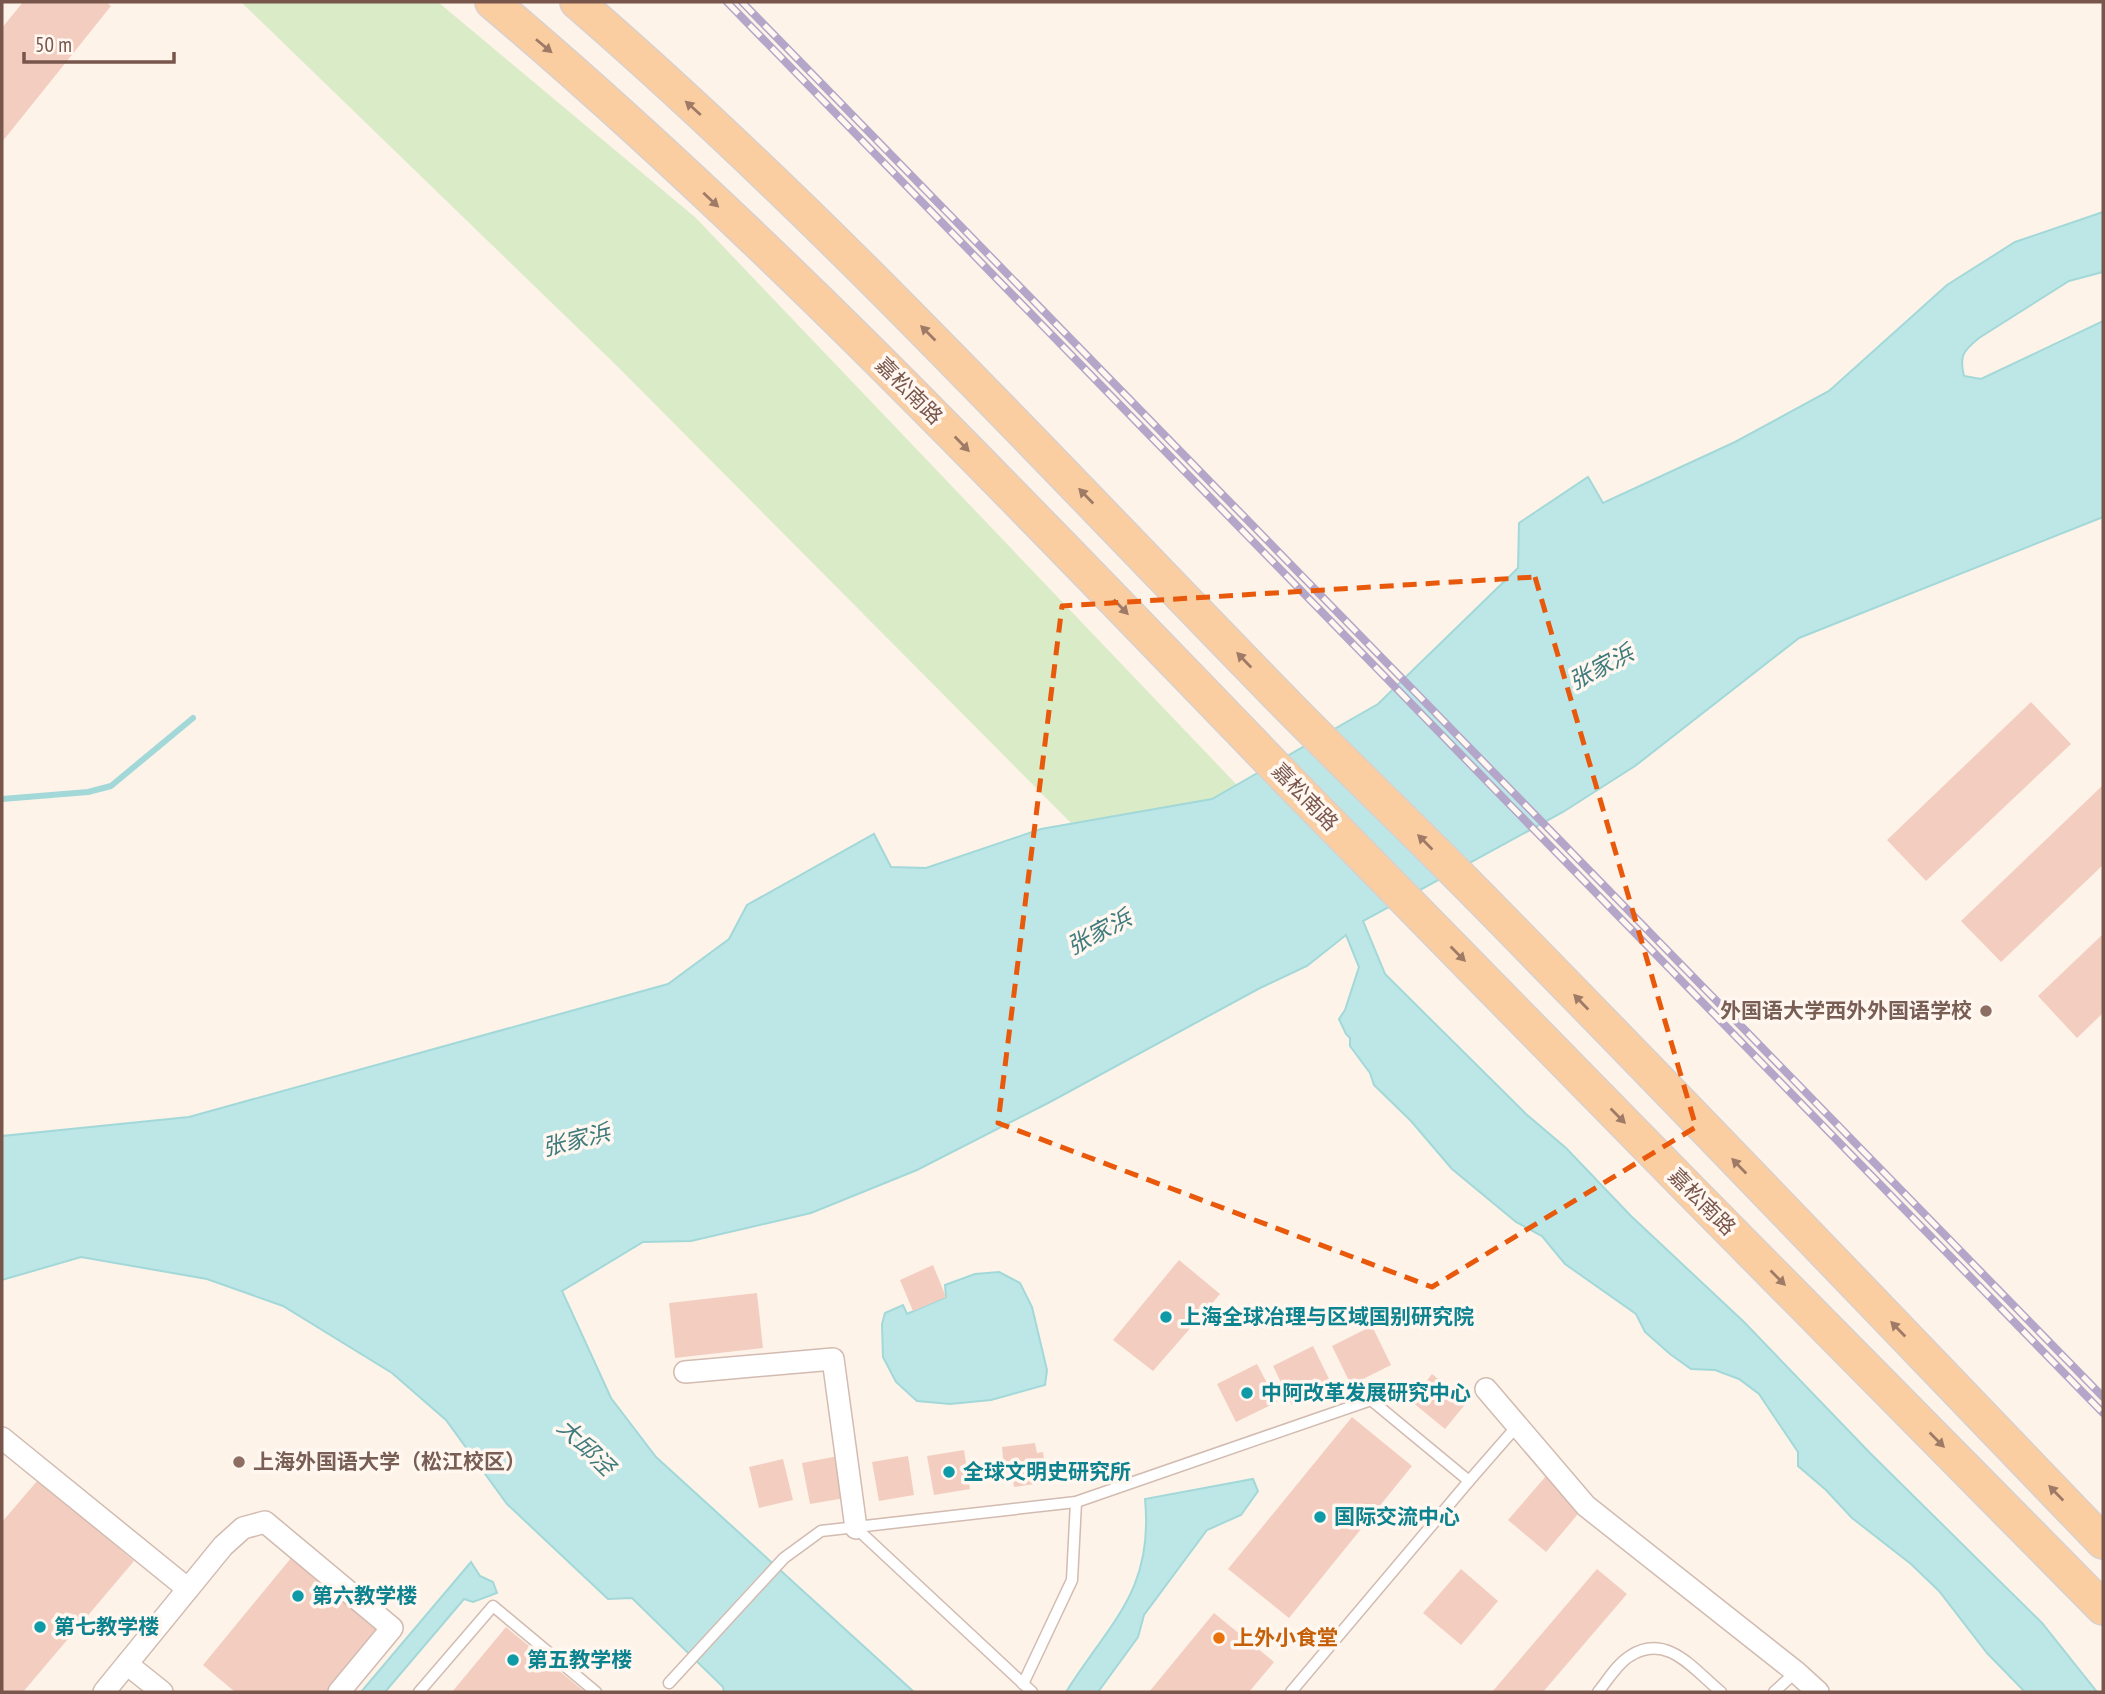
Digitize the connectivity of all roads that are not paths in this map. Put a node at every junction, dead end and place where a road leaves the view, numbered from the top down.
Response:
1 (492, 2) edge
2 (577, 2) edge
3 (684, 1372) dead end
4 (1486, 1389) dead end
5 (1517, 1426) junction
6 (2, 1437) edge
7 (1469, 1481) junction
8 (1076, 1502) junction
9 (856, 1528) junction
10 (2103, 1542) edge
11 (188, 1589) junction
12 (2103, 1608) edge
13 (127, 1664) junction
14 (1796, 1672) junction
15 (669, 1683) dead end
16 (1027, 1688) edge
17 (104, 1692) edge
18 (162, 1692) edge
19 (339, 1692) edge
20 (419, 1692) edge
21 (596, 1692) edge
22 (1291, 1692) edge
23 (1598, 1692) edge
24 (1721, 1692) edge
25 (1774, 1692) edge
26 (1818, 1692) edge

1 -> 12 main road, 嘉松南路
10 -> 2 main road
3 - 9 street
4 - 5 street
5 - 7 lane
5 - 14 street
6 - 11 street
7 - 8 lane
7 - 22 lane
8 - 9 lane
8 - 16 lane
9 - 15 lane
9 - 16 lane
11 - 13 street
11 - 19 street
13 - 17 street
13 - 18 street
14 - 25 lane
14 - 26 street
20 - 21 lane
23 - 24 lane

